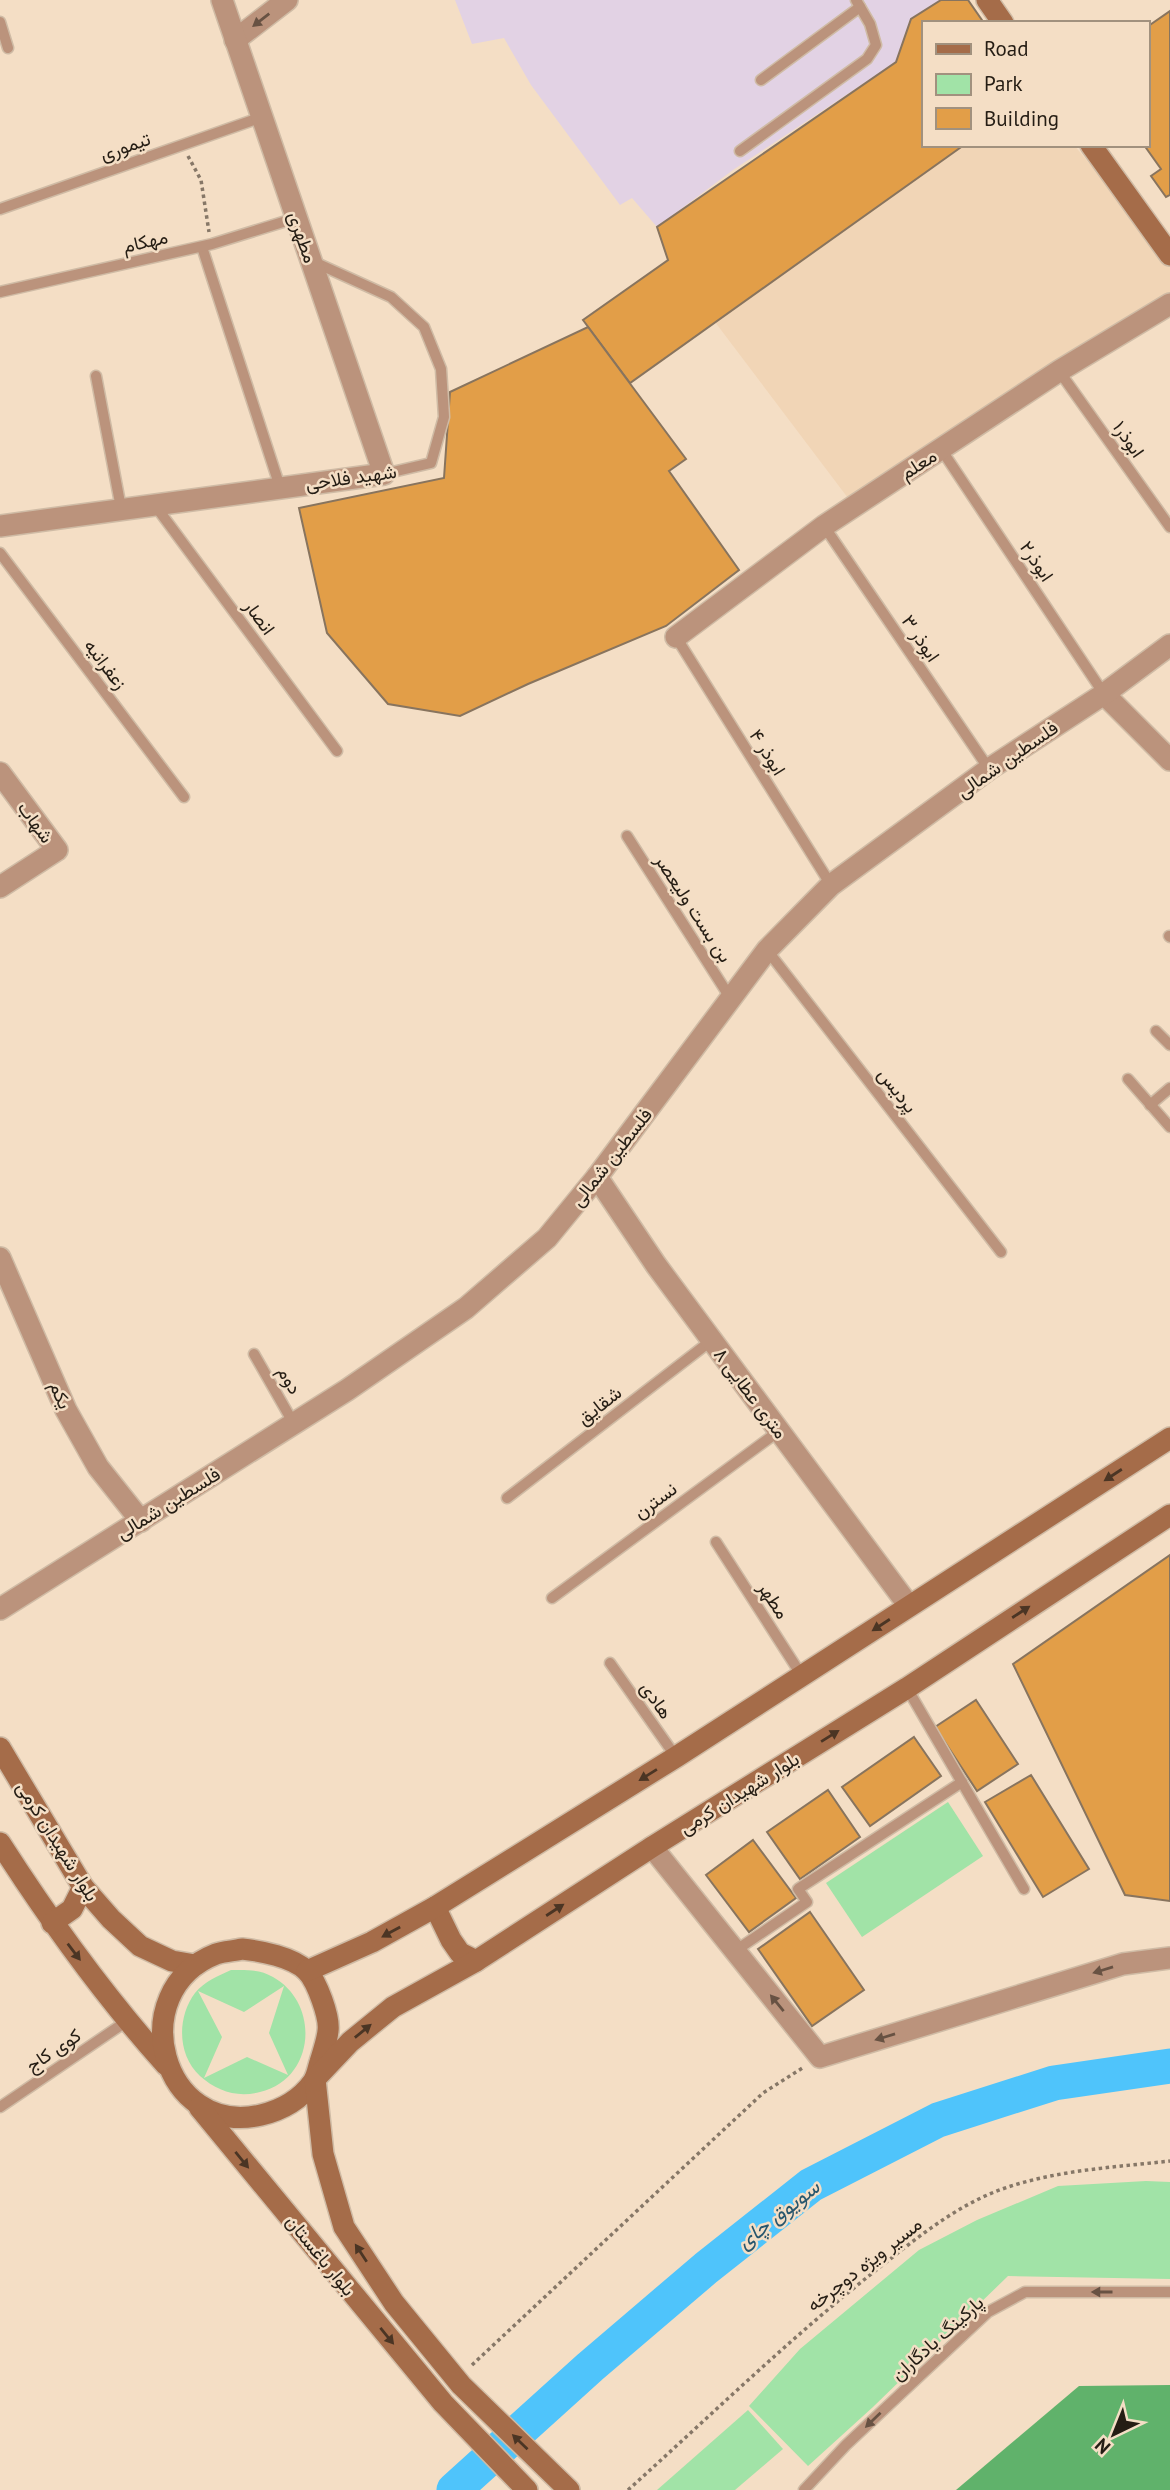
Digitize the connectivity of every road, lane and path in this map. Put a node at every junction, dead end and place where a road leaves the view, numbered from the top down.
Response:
1 (222, 0) edge
2 (287, 0) edge
3 (987, 0) edge
4 (858, 3) edge
5 (1002, 21) edge
6 (0, 22) edge
7 (235, 40) junction
8 (8, 48) dead end
9 (761, 80) dead end
10 (262, 117) junction
11 (184, 144) junction
12 (1093, 147) edge
13 (740, 151) dead end
14 (0, 209) edge
15 (296, 218) junction
16 (1166, 240) edge
17 (207, 245) junction
18 (311, 261) junction
19 (0, 292) edge
20 (1170, 304) edge
21 (1059, 371) junction
22 (96, 376) dead end
23 (941, 449) junction
24 (384, 474) junction
25 (280, 486) junction
26 (154, 504) junction
27 (121, 508) junction
28 (0, 526) edge
29 (824, 526) junction
30 (1170, 527) edge
31 (0, 553) edge
32 (676, 637) joint
33 (1170, 645) edge
34 (1104, 694) junction
35 (337, 751) dead end
36 (1170, 760) edge
37 (989, 769) junction
38 (0, 773) edge
39 (184, 797) dead end
40 (627, 836) dead end
41 (831, 885) junction
42 (0, 887) edge
43 (767, 950) junction
44 (732, 999) junction
45 (1156, 1031) dead end
46 (1170, 1045) edge
47 (1128, 1079) dead end
48 (1170, 1088) edge
49 (1150, 1105) junction
50 (1170, 1127) edge
51 (597, 1177) junction
52 (1001, 1252) dead end
53 (0, 1258) edge
54 (712, 1340) junction
55 (254, 1354) dead end
56 (294, 1424) junction
57 (779, 1431) junction
58 (1170, 1438) edge
59 (507, 1498) dead end
60 (1170, 1515) edge
61 (141, 1521) junction
62 (716, 1542) dead end
63 (552, 1598) dead end
64 (909, 1606) junction
65 (0, 1609) edge
66 (610, 1662) dead end
67 (802, 1676) junction
68 (907, 1688) junction
69 (0, 1748) edge
70 (676, 1757) junction
71 (962, 1782) junction
72 (0, 1843) edge
73 (652, 1847) junction
74 (83, 1887) junction
75 (1024, 1889) dead end
76 (435, 1907) junction
77 (52, 1923) junction
78 (734, 1951) junction
79 (1170, 1958) edge
80 (475, 1961) junction
81 (195, 1965) junction
82 (307, 1971) junction
83 (127, 2021) junction
84 (820, 2057) junction
85 (168, 2068) junction
86 (315, 2079) junction
87 (0, 2107) edge
88 (199, 2107) junction
89 (1170, 2161) edge
90 (1170, 2292) edge
91 (472, 2365) dead end
92 (527, 2490) edge
93 (569, 2490) edge
94 (628, 2490) edge
95 (804, 2490) edge

1 - 7 street, مطهری
2 -> 7 street
3 - 5 main road
4 - 9 lane
4 - 13 lane
6 - 8 lane
7 - 10 street, مطهری
10 - 11 lane, تیموری
10 - 15 street, مطهری
11 - 14 lane, تیموری
11 - 17 path
12 - 16 main road
15 - 17 lane, مهکام
15 - 18 street, مطهری
17 - 19 lane, مهکام
17 - 25 lane
18 - 24 street, مطهری
18 - 24 lane, شهید فلاحی
20 - 21 street, معلم
21 - 23 street, معلم
21 - 30 lane, ابوذر۱
22 - 27 lane
23 - 29 street, معلم
23 - 34 lane, ابوذر۲
24 - 25 street, شهید فلاحی
25 - 26 street, شهید فلاحی
26 - 27 street, شهید فلاحی
26 - 35 lane, انصار
27 - 28 street, شهید فلاحی
29 - 32 street, معلم
29 - 37 lane, ابوذر ۳
31 - 39 lane, زعفرانیه
32 - 41 lane, ابوذر ۴
33 - 34 street, فلسطین شمالی
34 - 36 street
34 - 37 street, فلسطین شمالی
37 - 41 street, فلسطین شمالی
38 - 42 street, شهاب
40 - 44 lane, بن بست ولیعصر
41 - 43 street, فلسطین شمالی
43 - 44 street, فلسطین شمالی
43 - 52 lane, پردیس
44 - 51 street, فلسطین شمالی
45 - 46 lane
47 - 49 lane
48 - 49 lane
49 - 50 lane
51 - 54 street, ۸ متری عطایی
51 - 56 street, فلسطین شمالی
53 - 61 street, یکم
54 - 57 street, ۸ متری عطایی
54 - 59 lane, شقایق
55 - 56 lane, دوم
56 - 61 street, فلسطین شمالی
57 - 63 lane, نسترن
57 - 64 street, ۸ متری عطایی
58 -> 64 main road
68 -> 60 main road, بلوار شهیدان کرمی
61 - 65 street, فلسطین شمالی
62 - 67 lane, مطهر
64 -> 67 main road
66 - 70 lane, هادی
67 - 70 main road
68 - 71 lane
73 -> 68 main road, بلوار شهیدان کرمی
69 - 74 main road, بلوار شهیدان کرمی
70 -> 76 main road
71 - 75 lane
71 - 78 lane
72 - 77 main road
73 - 78 street
80 -> 73 main road, بلوار شهیدان کرمی
74 - 77 main road
74 - 81 main road, بلوار شهیدان کرمی
76 - 80 main road
76 -> 82 main road
77 -> 83 main road
84 -> 78 street
79 -> 84 street
86 -> 80 main road, بلوار شهیدان کرمی
81 - 82 main road
81 - 85 main road
82 - 86 main road
83 - 85 main road
83 - 87 lane, کوی کاج
84 - 91 path
85 - 88 main road
86 - 88 main road
93 -> 86 main road, بلوار باغستان
88 -> 92 main road, بلوار باغستان
89 - 94 path, مسیر ویژه دوچرخه
90 -> 95 lane, پارکینگ یادگاران

